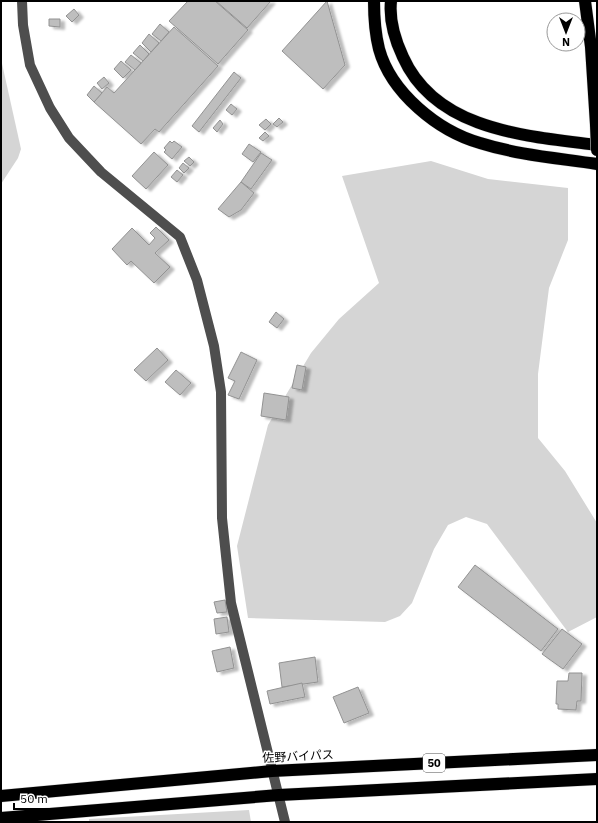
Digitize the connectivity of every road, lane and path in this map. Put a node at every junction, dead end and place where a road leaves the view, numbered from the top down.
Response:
1 (22, 1) edge
2 (374, 1) edge
3 (391, 1) edge
4 (585, 1) edge
5 (597, 145) edge
6 (597, 150) edge
7 (597, 164) edge
8 (597, 755) edge
9 (272, 771) junction
10 (597, 779) edge
11 (279, 795) junction
12 (1, 796) edge
13 (1, 818) edge
14 (285, 822) edge

1 - 9 street
2 - 7 highway
3 - 5 highway
4 - 6 highway, bridge
8 - 9 highway, 佐野バイパス / 50
9 - 11 street
9 - 12 highway, 佐野バイパス / 50
10 - 11 highway, 50
11 - 13 highway, 50
11 - 14 street

